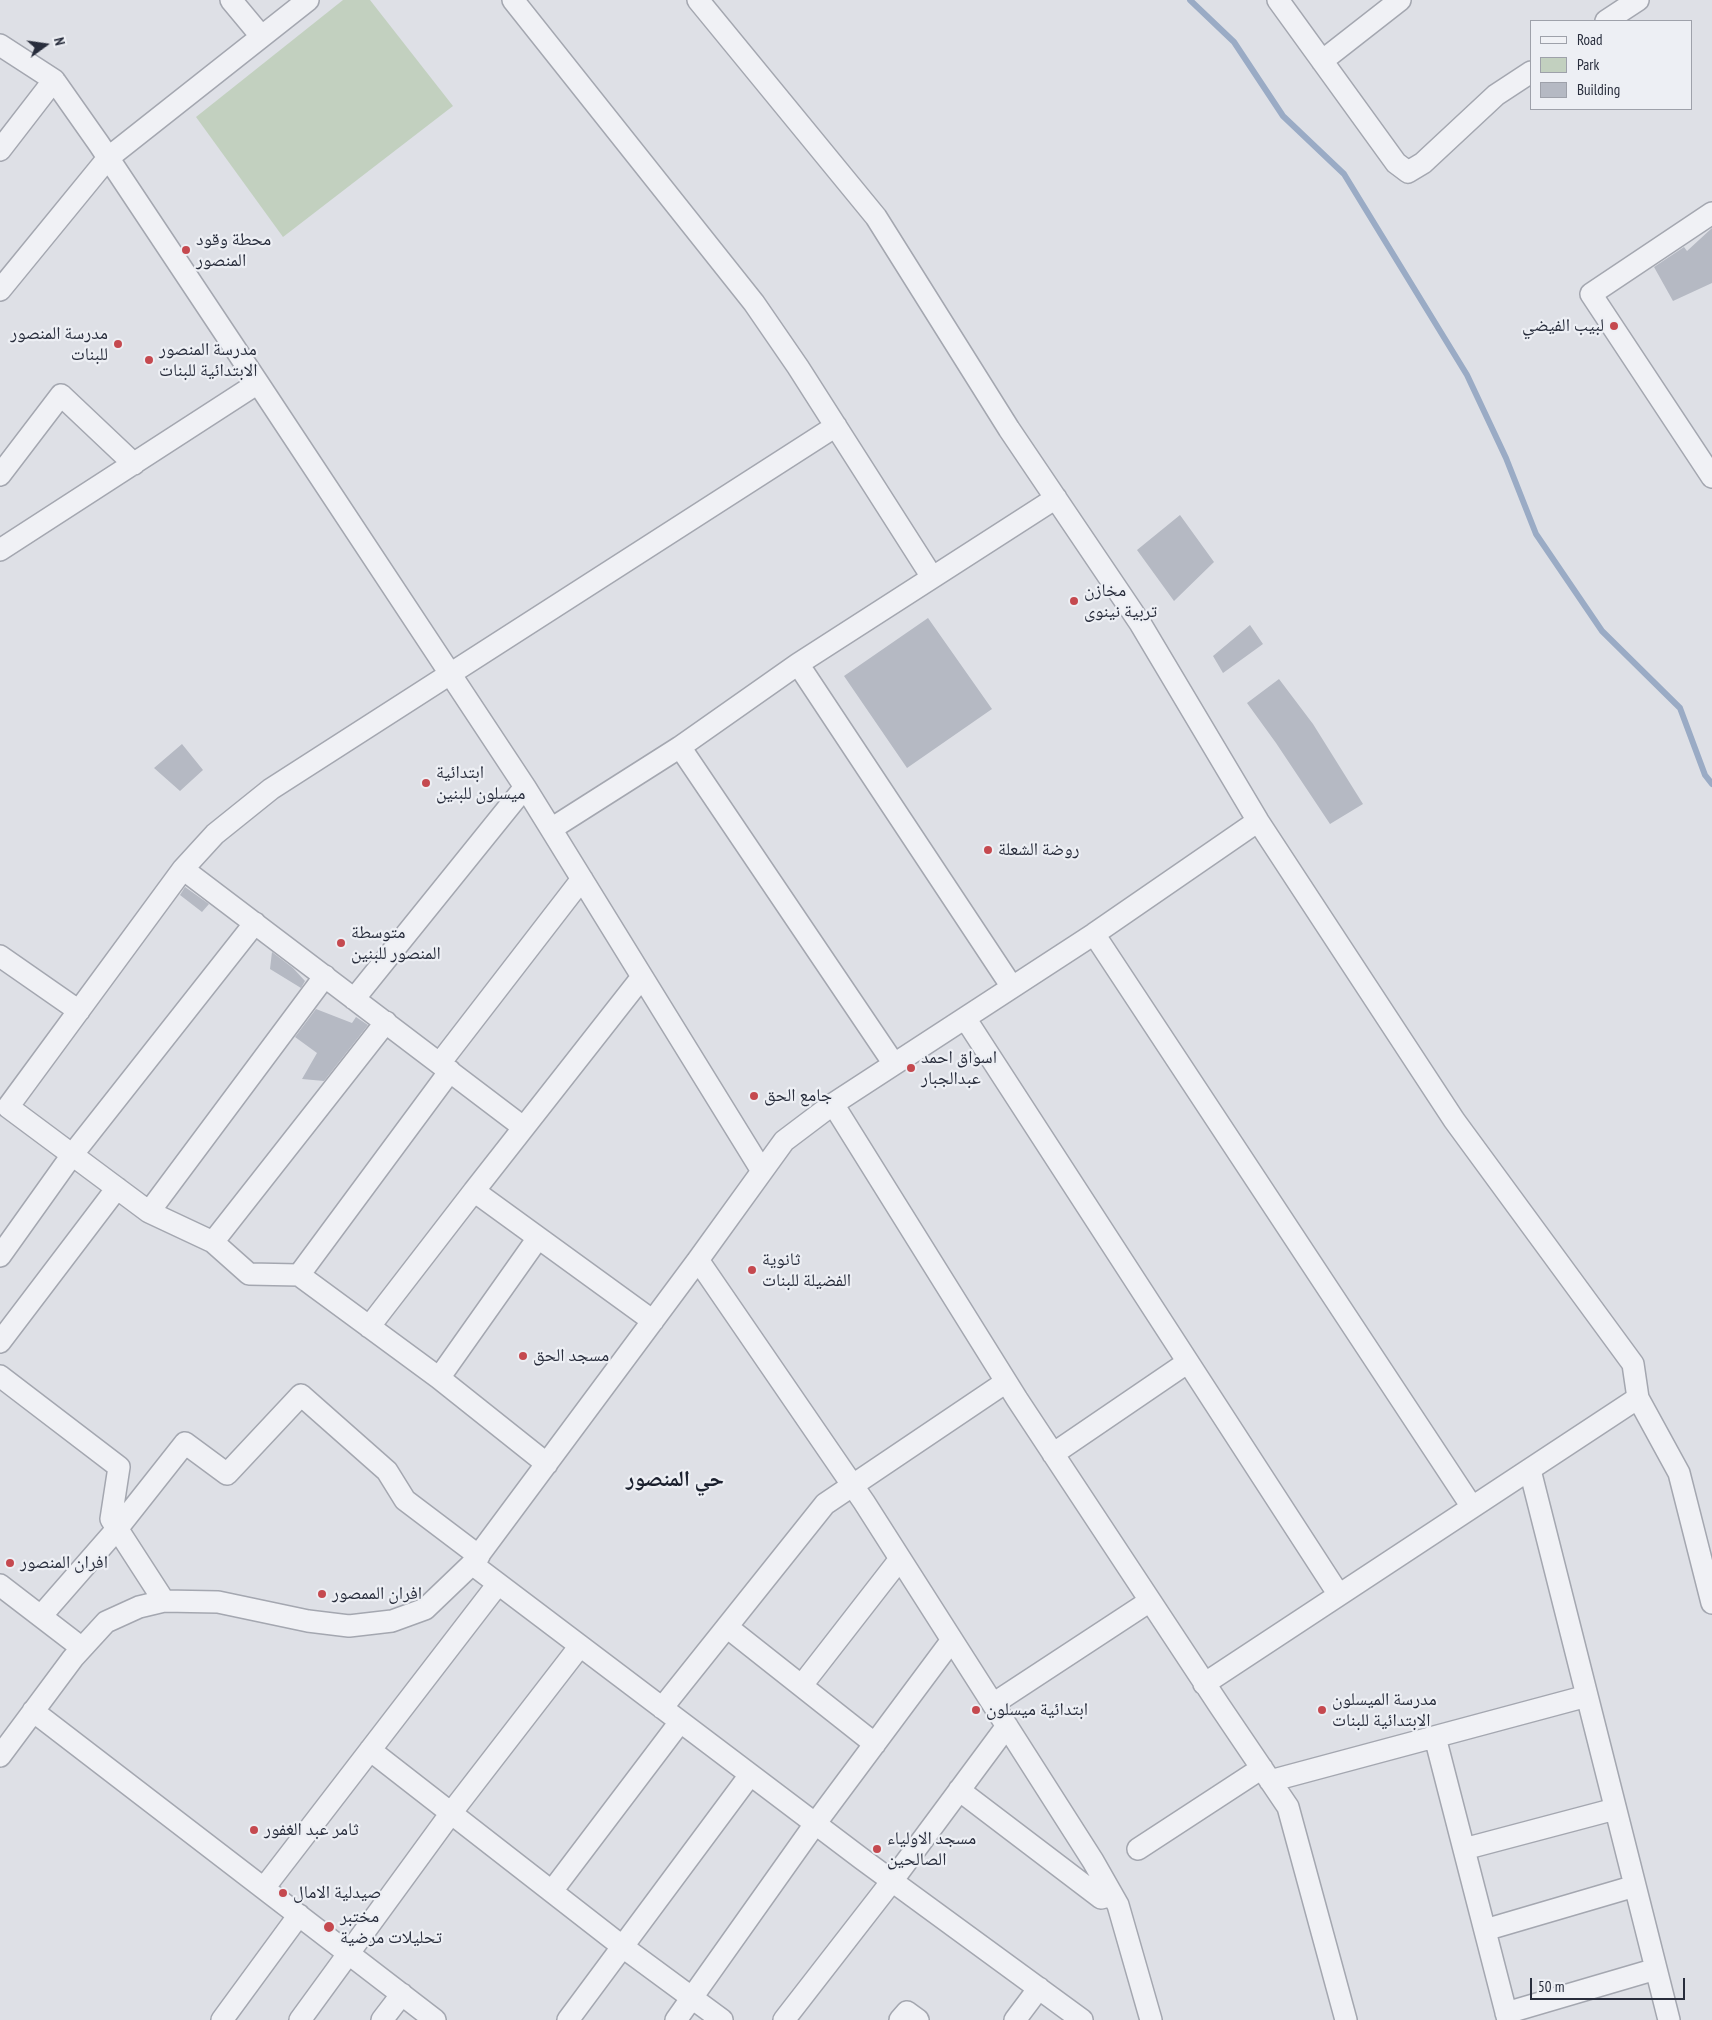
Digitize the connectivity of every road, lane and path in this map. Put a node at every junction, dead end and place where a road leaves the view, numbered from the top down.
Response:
1 (231, 0) edge
2 (308, 0) edge
3 (513, 0) edge
4 (698, 0) edge
5 (1278, 0) edge
6 (1400, 0) edge
7 (1638, 0) edge
8 (1608, 20) edge
9 (262, 36) junction
10 (0, 45) edge
11 (1322, 61) junction
12 (1530, 73) edge
13 (54, 80) junction
14 (0, 150) edge
15 (108, 158) junction
16 (1712, 213) edge
17 (0, 290) edge
18 (258, 383) junction
19 (836, 426) junction
20 (134, 464) junction
21 (0, 475) edge
22 (1712, 476) edge
23 (1056, 498) junction
24 (0, 550) edge
25 (932, 577) junction
26 (798, 664) junction
27 (449, 674) junction
28 (680, 747) junction
29 (525, 787) junction
30 (1258, 821) junction
31 (551, 829) junction
32 (183, 869) junction
33 (582, 879) junction
34 (254, 923) junction
35 (1094, 934) junction
36 (2, 960) edge
37 (325, 976) junction
38 (642, 977) junction
39 (1012, 987) junction
40 (354, 999) junction
41 (79, 1011) junction
42 (965, 1018) junction
43 (386, 1022) junction
44 (894, 1064) junction
45 (445, 1068) junction
46 (833, 1104) junction
47 (3, 1108) edge
48 (523, 1127) junction
49 (72, 1155) junction
50 (762, 1171) junction
51 (117, 1188) junction
52 (474, 1191) junction
53 (150, 1212) junction
54 (538, 1238) junction
55 (213, 1242) junction
56 (0, 1256) edge
57 (698, 1260) junction
58 (299, 1275) junction
59 (653, 1321) junction
60 (368, 1327) junction
61 (0, 1342) edge
62 (1188, 1362) junction
63 (0, 1376) edge
64 (439, 1378) junction
65 (1006, 1382) junction
66 (1638, 1398) junction
67 (1053, 1454) junction
68 (546, 1464) junction
69 (1530, 1470) junction
70 (852, 1484) junction
71 (1472, 1508) junction
72 (118, 1529) junction
73 (900, 1559) junction
74 (475, 1560) junction
75 (498, 1584) junction
76 (0, 1585) edge
77 (1339, 1595) junction
78 (164, 1601) junction
79 (1150, 1601) junction
80 (1712, 1603) edge
81 (41, 1616) junction
82 (728, 1627) junction
83 (952, 1640) junction
84 (580, 1646) junction
85 (82, 1648) junction
86 (1204, 1684) junction
87 (802, 1685) junction
88 (1587, 1696) junction
89 (993, 1704) junction
90 (662, 1708) junction
91 (33, 1711) junction
92 (680, 1722) junction
93 (1007, 1726) junction
94 (1434, 1737) junction
95 (875, 1744) junction
96 (370, 1750) junction
97 (0, 1756) edge
98 (1266, 1774) junction
99 (750, 1775) junction
100 (959, 1790) junction
101 (1615, 1809) junction
102 (451, 1813) junction
103 (815, 1824) junction
104 (1138, 1849) dead end
105 (1464, 1849) junction
106 (892, 1881) junction
107 (1635, 1886) junction
108 (264, 1888) junction
109 (552, 1891) junction
110 (1112, 1894) junction
111 (299, 1915) junction
112 (1485, 1930) junction
113 (623, 1947) junction
114 (350, 1954) junction
115 (1656, 1969) junction
116 (1038, 1988) junction
117 (402, 1994) junction
118 (692, 1998) junction
119 (1507, 2016) edge
120 (222, 2020) edge
121 (300, 2020) edge
122 (382, 2020) edge
123 (436, 2020) edge
124 (568, 2020) edge
125 (676, 2020) edge
126 (722, 2020) edge
127 (784, 2020) edge
128 (900, 2020) edge
129 (918, 2020) edge
130 (1015, 2020) edge
131 (1082, 2020) edge
132 (1150, 2020) edge
133 (1346, 2020) edge
134 (1668, 2020) edge

1 - 9 street
2 - 9 street
3 - 19 street
4 - 23 street
5 - 11 street
6 - 11 street
7 - 8 street
9 - 15 street
10 - 13 street
11 - 12 street
13 - 14 street
13 - 15 street
15 - 17 street
15 - 18 street
16 - 22 street
18 - 20 street
18 - 27 street
19 - 25 street
19 - 27 street
20 - 21 street
20 - 24 street
23 - 25 street
23 - 30 street
25 - 26 street
26 - 28 street
26 - 39 street
27 - 29 street
27 - 32 street
28 - 31 street
28 - 44 street
29 - 31 street
29 - 40 street
30 - 35 street
30 - 66 street
31 - 33 street
32 - 34 street
32 - 41 street
33 - 38 street
33 - 45 street
34 - 37 street
34 - 49 street
35 - 39 street
35 - 71 street
36 - 41 street
37 - 40 street
37 - 53 street
38 - 48 street
38 - 50 street
39 - 42 street
40 - 43 street
41 - 47 street
42 - 44 street
42 - 62 street
43 - 45 street
43 - 55 street
44 - 46 street
45 - 48 street
45 - 58 street
46 - 50 street
46 - 65 street
47 - 49 street
48 - 52 street
49 - 51 street
49 - 56 street
50 - 57 street
51 - 53 street
51 - 61 street
52 - 54 street
52 - 60 street
53 - 55 street
54 - 59 street
54 - 64 street
55 - 58 street
57 - 59 street
57 - 70 street
58 - 60 street
59 - 68 street
60 - 64 street
62 - 67 street
62 - 77 street
63 - 72 street
64 - 68 street
65 - 67 street
65 - 70 street
66 - 69 street
66 - 80 street
67 - 79 street
68 - 74 street
69 - 71 street
69 - 88 street
70 - 73 street
70 - 82 street
71 - 77 street
72 - 74 street
72 - 78 street
72 - 81 street
73 - 83 street
73 - 87 street
74 - 75 street
74 - 78 street
75 - 84 street
75 - 96 street
76 - 81 street
77 - 86 street
78 - 85 street
79 - 86 street
79 - 89 street
81 - 85 street
82 - 87 street
82 - 90 street
83 - 89 street
83 - 95 street
84 - 90 street
84 - 102 street
85 - 91 street
86 - 98 street
87 - 95 street
88 - 94 street
88 - 101 street
89 - 93 street
90 - 92 street
91 - 97 street
91 - 108 street
92 - 99 street
92 - 109 street
93 - 100 street
93 - 110 street
94 - 98 street
94 - 105 street
95 - 103 street
96 - 102 street
96 - 108 street
98 - 104 street
98 - 133 street
99 - 103 street
99 - 113 street
100 - 106 street
100 - 110 street
101 - 105 street
101 - 107 street
102 - 109 street
102 - 114 street
103 - 106 street
103 - 118 street
105 - 112 street
106 - 116 street
106 - 127 street
107 - 112 street
107 - 115 street
108 - 111 street
109 - 113 street
110 - 132 street
111 - 114 street
111 - 120 street
112 - 119 street
113 - 118 street
113 - 124 street
114 - 117 street
114 - 121 street
115 - 119 street
115 - 134 street
116 - 130 street
116 - 131 street
117 - 122 street
117 - 123 street
118 - 125 street
118 - 126 street
128 - 129 street

